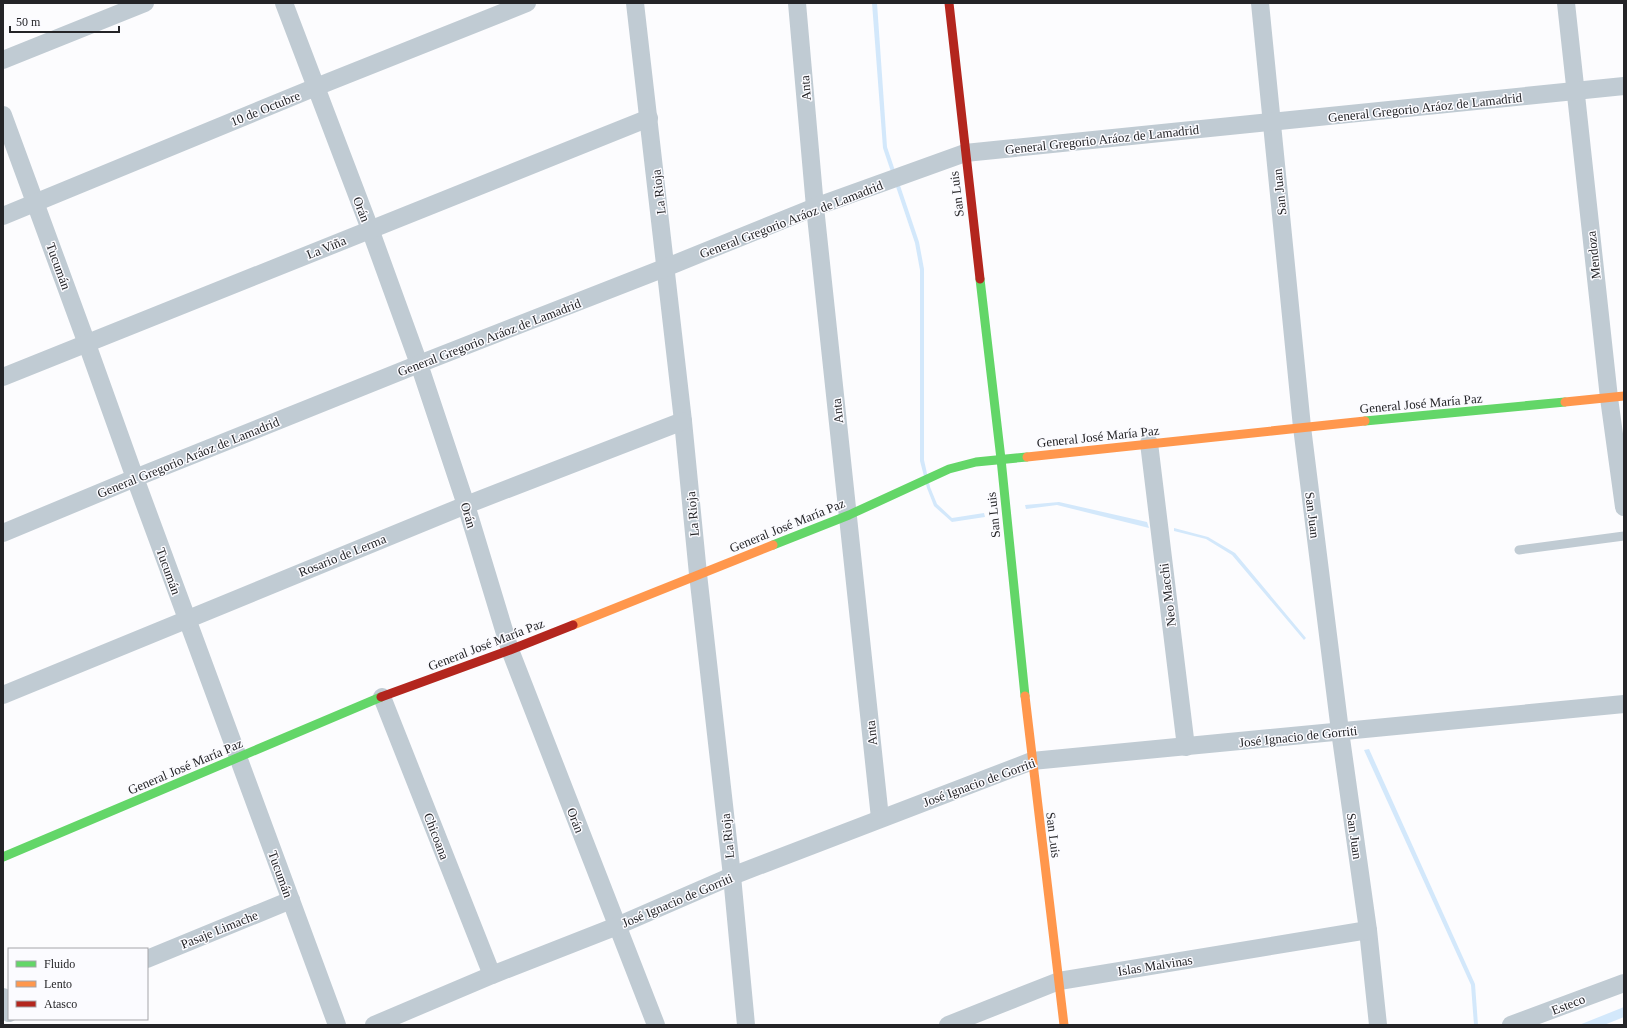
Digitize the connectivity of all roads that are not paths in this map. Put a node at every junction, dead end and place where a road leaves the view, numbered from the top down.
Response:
1 (145, 3) edge
2 (284, 3) edge
3 (527, 3) edge
4 (635, 3) edge
5 (797, 3) edge
6 (949, 3) edge
7 (1260, 3) edge
8 (1566, 3) edge
9 (3, 60) edge
10 (1624, 86) edge
11 (316, 87) junction
12 (1575, 91) junction
13 (3, 115) edge
14 (649, 118) junction
15 (1272, 122) junction
16 (965, 153) junction
17 (35, 202) junction
18 (815, 207) junction
19 (3, 216) edge
20 (370, 229) junction
21 (667, 267) junction
22 (87, 344) junction
23 (418, 364) junction
24 (3, 378) edge
25 (1616, 397) edge
26 (683, 421) junction
27 (1302, 427) junction
28 (1149, 443) junction
29 (1001, 459) junction
30 (134, 478) junction
31 (466, 504) junction
32 (1624, 507) edge
33 (849, 515) junction
34 (3, 533) edge
35 (1624, 536) edge
36 (1519, 550) dead end
37 (698, 574) junction
38 (187, 619) junction
39 (510, 650) junction
40 (3, 695) edge
41 (382, 697) junction
42 (1624, 704) edge
43 (1340, 731) junction
44 (1186, 747) junction
45 (238, 757) junction
46 (1032, 761) junction
47 (880, 818) junction
48 (3, 857) edge
49 (732, 876) junction
50 (291, 900) junction
51 (617, 926) junction
52 (1368, 930) junction
53 (148, 959) edge
54 (492, 975) junction
55 (1059, 981) junction
56 (1624, 983) edge
57 (3, 997) edge
58 (8, 1011) edge
59 (337, 1025) edge
60 (374, 1025) edge
61 (656, 1025) edge
62 (746, 1025) edge
63 (948, 1025) edge
64 (1064, 1025) edge
65 (1378, 1025) edge
66 (1511, 1025) edge

1 - 9 street
2 - 11 street, Orán
3 - 11 street, 10 de Octubre
4 - 14 street, La Rioja
5 - 18 street, Anta
6 - 16 street, San Luis
7 - 15 street, San Juan
8 - 12 street, Mendoza
10 - 12 street, General Gregorio Aráoz de Lamadrid
11 - 17 street, 10 de Octubre
11 - 20 street, Orán
12 - 15 street, General Gregorio Aráoz de Lamadrid
12 - 25 street, Mendoza
13 - 17 street, Tucumán
14 - 20 street, La Viña
14 - 21 street, La Rioja
15 - 16 street, General Gregorio Aráoz de Lamadrid
15 - 27 street, San Juan
16 - 18 street, General Gregorio Aráoz de Lamadrid
16 - 29 street, San Luis
17 - 19 street, 10 de Octubre
17 - 22 street, Tucumán
18 - 21 street, General Gregorio Aráoz de Lamadrid
18 - 33 street, Anta
20 - 22 street, La Viña
20 - 23 street, Orán
21 - 23 street, General Gregorio Aráoz de Lamadrid
21 - 26 street, La Rioja
22 - 24 street, La Viña
22 - 30 street, Tucumán
23 - 30 street, General Gregorio Aráoz de Lamadrid
23 - 31 street, Orán
25 - 27 street, General José María Paz
25 - 32 street, Mendoza
26 - 31 street, Rosario de Lerma
26 - 37 street, La Rioja
27 - 28 street, General José María Paz
27 - 43 street, San Juan
28 - 29 street, General José María Paz
28 - 44 street, Neo Macchi
29 - 33 street, General José María Paz
29 - 46 street, San Luis
30 - 34 street, General Gregorio Aráoz de Lamadrid
30 - 38 street, Tucumán
31 - 38 street, Rosario de Lerma
31 - 39 street, Orán
33 - 37 street, General José María Paz
33 - 47 street, Anta
35 - 36 lane
37 - 39 street, General José María Paz
37 - 49 street, La Rioja
38 - 40 street, Rosario de Lerma
38 - 45 street, Tucumán
39 - 41 street, General José María Paz
39 - 51 street, Orán
41 - 45 street, General José María Paz
41 - 54 street, Chicoana
42 - 43 street, José Ignacio de Gorriti
43 - 44 street, José Ignacio de Gorriti
43 - 52 street, San Juan
44 - 46 street, José Ignacio de Gorriti
45 - 48 street, General José María Paz
45 - 50 street, Tucumán
46 - 47 street, José Ignacio de Gorriti
46 - 55 street, San Luis
47 - 49 street, José Ignacio de Gorriti
49 - 51 street, José Ignacio de Gorriti
49 - 62 street, La Rioja
50 - 53 street, Pasaje Limache
50 - 59 street, Tucumán
51 - 54 street, José Ignacio de Gorriti
51 - 61 street, Orán
52 - 55 street, Islas Malvinas
52 - 65 street, San Juan
54 - 60 street, José Ignacio de Gorriti
55 - 63 street, Islas Malvinas
55 - 64 street, San Luis
56 - 66 street, Esteco
57 - 58 street

